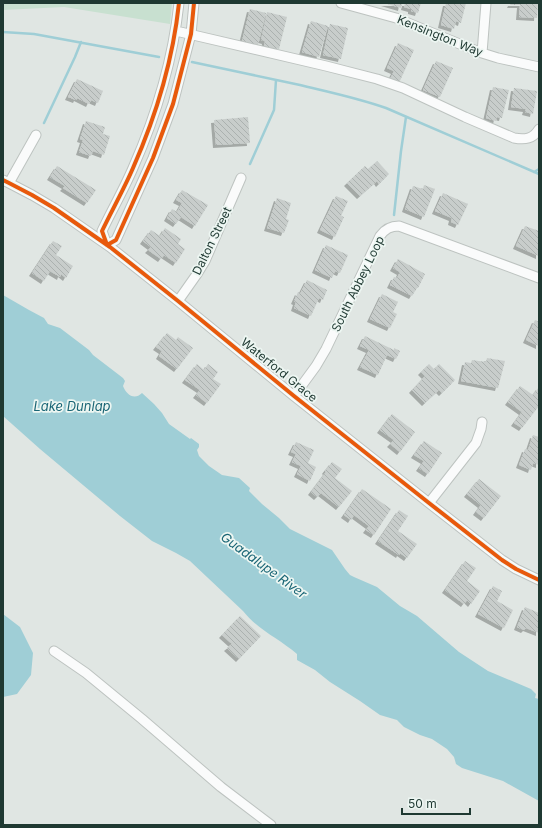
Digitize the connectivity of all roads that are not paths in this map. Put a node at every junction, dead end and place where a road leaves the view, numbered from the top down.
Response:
1 (180, 3) edge
2 (194, 3) edge
3 (341, 3) edge
4 (486, 3) edge
5 (176, 31) junction
6 (191, 34) junction
7 (482, 53) junction
8 (539, 67) edge
9 (539, 129) edge
10 (36, 135) dead end
11 (241, 178) dead end
12 (6, 182) edge
13 (106, 245) junction
14 (539, 278) edge
15 (178, 301) junction
16 (294, 396) junction
17 (482, 422) dead end
18 (429, 503) junction
19 (539, 580) edge
20 (54, 651) dead end
21 (271, 825) edge

1 - 5 street
2 - 6 street
3 - 7 street, Kensington Way
4 - 7 street
5 - 6 street
5 - 13 street
6 - 9 street
6 - 13 street
7 - 8 street, Kensington Way
10 - 12 street
11 - 15 street, Dalton Street
12 - 13 street, Waterford Grace
13 - 15 street, Waterford Grace
14 - 16 street, South Abbey Loop
15 - 16 street, Waterford Grace
16 - 18 street, Waterford Grace
17 - 18 street
18 - 19 street, Waterford Grace
20 - 21 street

